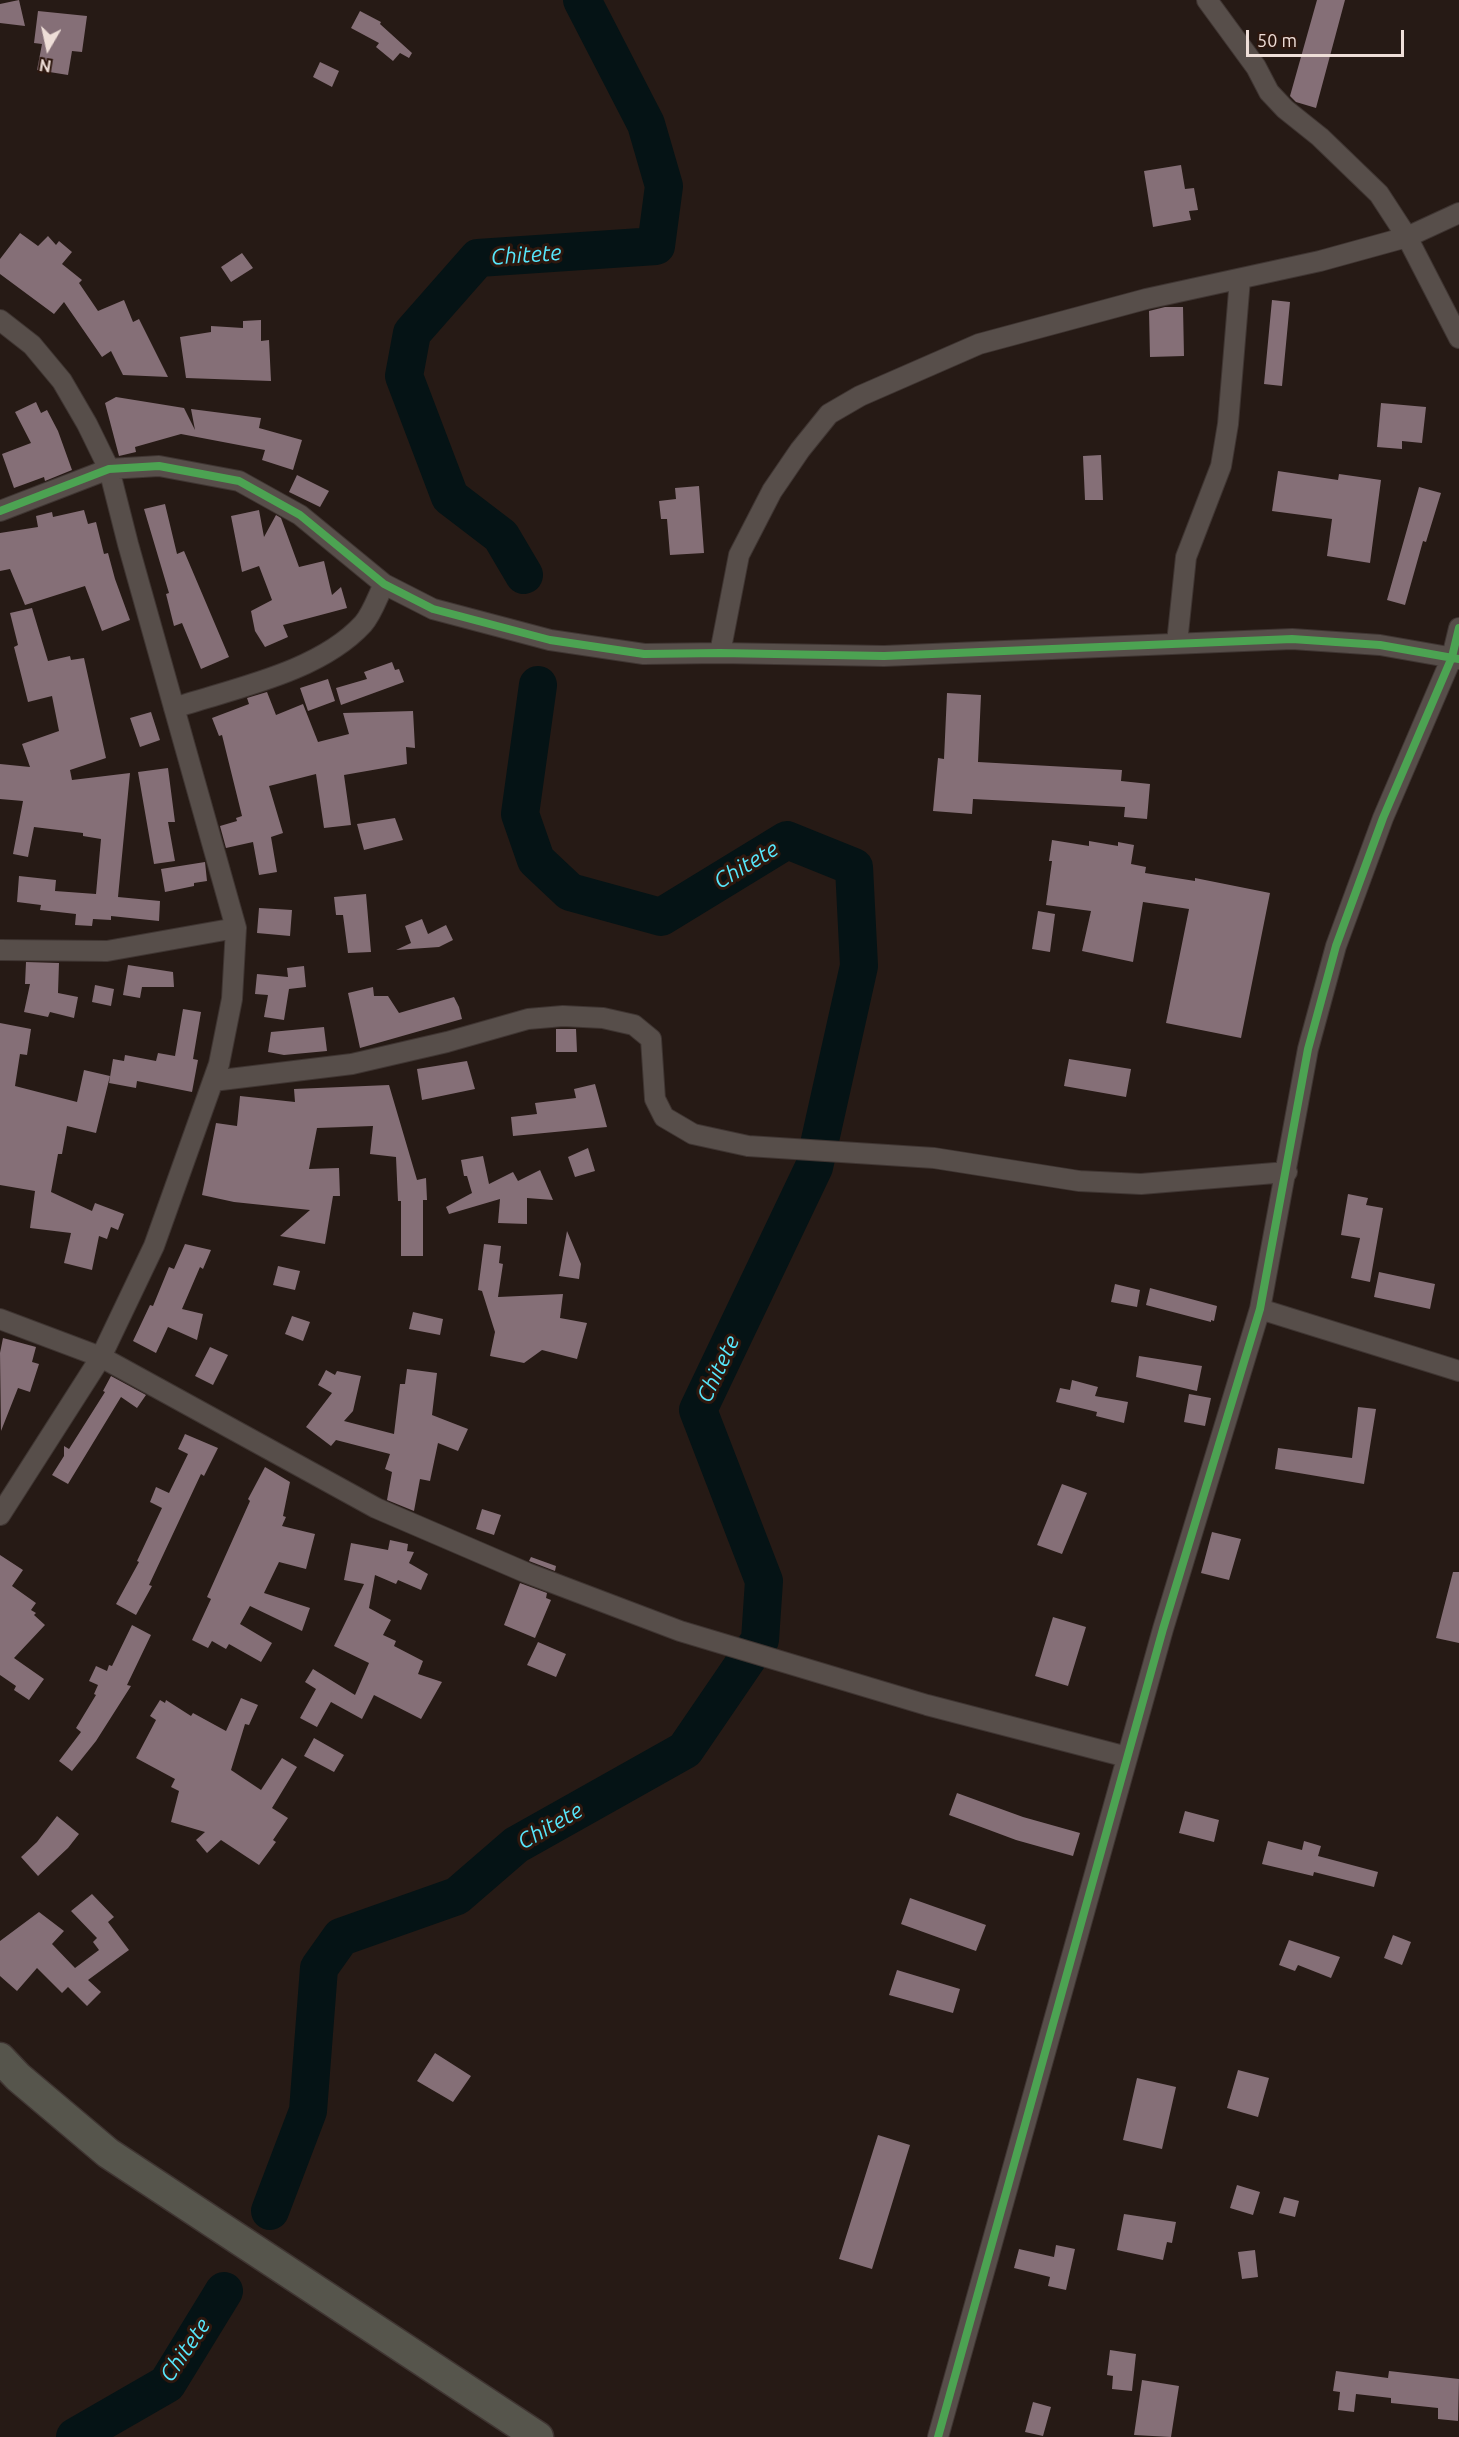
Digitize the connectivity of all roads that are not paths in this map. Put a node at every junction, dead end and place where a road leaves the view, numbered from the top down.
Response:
1 (1207, 0) edge
2 (1459, 213) edge
3 (1407, 237) junction
4 (1240, 279) junction
5 (0, 320) edge
6 (1459, 338) edge
7 (109, 469) junction
8 (0, 511) edge
9 (384, 584) junction
10 (1459, 628) edge
11 (1176, 643) junction
12 (720, 652) junction
13 (1456, 658) edge
14 (174, 708) junction
15 (236, 928) junction
16 (0, 950) edge
17 (213, 1081) junction
18 (1287, 1172) junction
19 (1260, 1309) junction
20 (0, 1319) edge
21 (101, 1357) junction
22 (1459, 1371) edge
23 (0, 1515) edge
24 (1127, 1757) junction
25 (0, 2058) edge
26 (538, 2437) edge
27 (938, 2437) edge

1 - 3 street
2 - 3 street
3 - 4 street
3 - 6 street
4 - 11 street
4 - 12 street
5 - 7 street
7 - 8 street
7 - 9 street
7 - 14 street
9 - 12 street
9 - 14 street
10 - 13 street
11 - 12 street
11 - 13 street
13 - 18 street
14 - 15 street
15 - 16 street
15 - 17 street
17 - 18 street
17 - 21 street
18 - 19 street
19 - 22 street
19 - 24 street
20 - 21 street
21 - 23 street
21 - 24 street
24 - 27 street
25 - 26 main road

